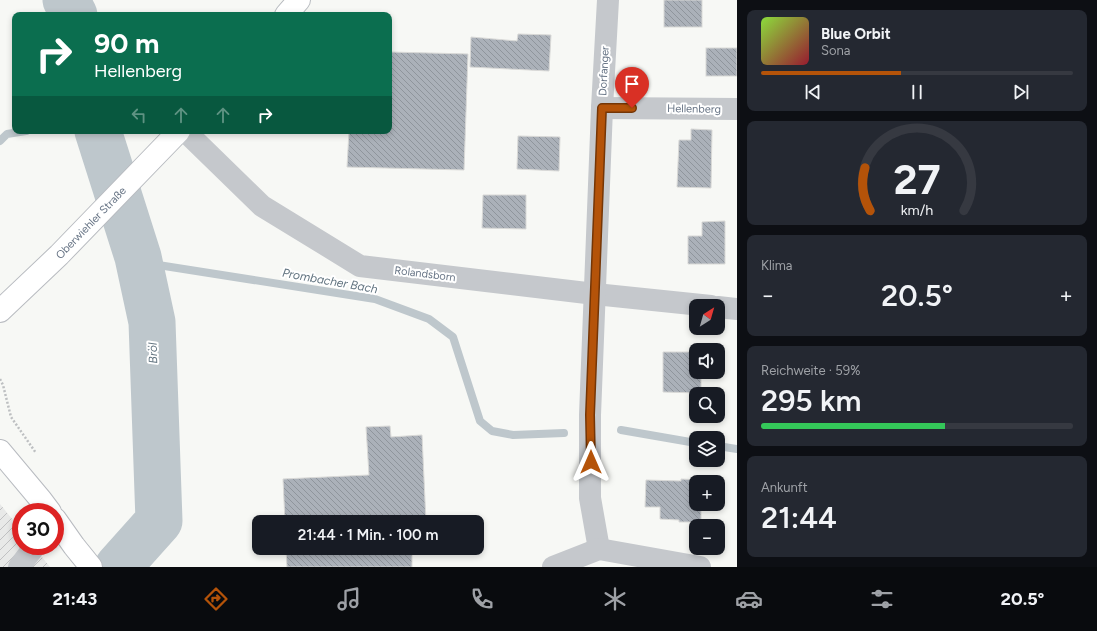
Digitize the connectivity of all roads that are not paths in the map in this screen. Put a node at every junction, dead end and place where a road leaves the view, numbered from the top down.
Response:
1 (299, 0) edge
2 (608, 0) edge
3 (289, 12) edge
4 (602, 108) junction
5 (737, 109) edge
6 (176, 134) edge
7 (189, 134) edge
8 (595, 294) junction
9 (689, 304) edge
10 (725, 308) edge
11 (737, 309) edge
12 (0, 312) edge
13 (0, 451) edge
14 (43, 503) edge
15 (64, 532) edge
16 (599, 549) junction
17 (28, 555) edge
18 (19, 567) edge
19 (91, 567) edge
20 (553, 567) edge
21 (700, 567) edge

1 - 3 main road
2 - 4 street, Dorfanger
4 - 5 street, Hellenberg
4 - 8 street, Dorfanger
6 - 12 main road, Oberwiehler Straße
7 - 8 street, Rolandsborn
8 - 9 street, Rolandsborn
8 - 16 street, Dorfanger
10 - 11 street
13 - 14 main road
15 - 19 main road
16 - 20 street
16 - 21 street
17 - 18 street

